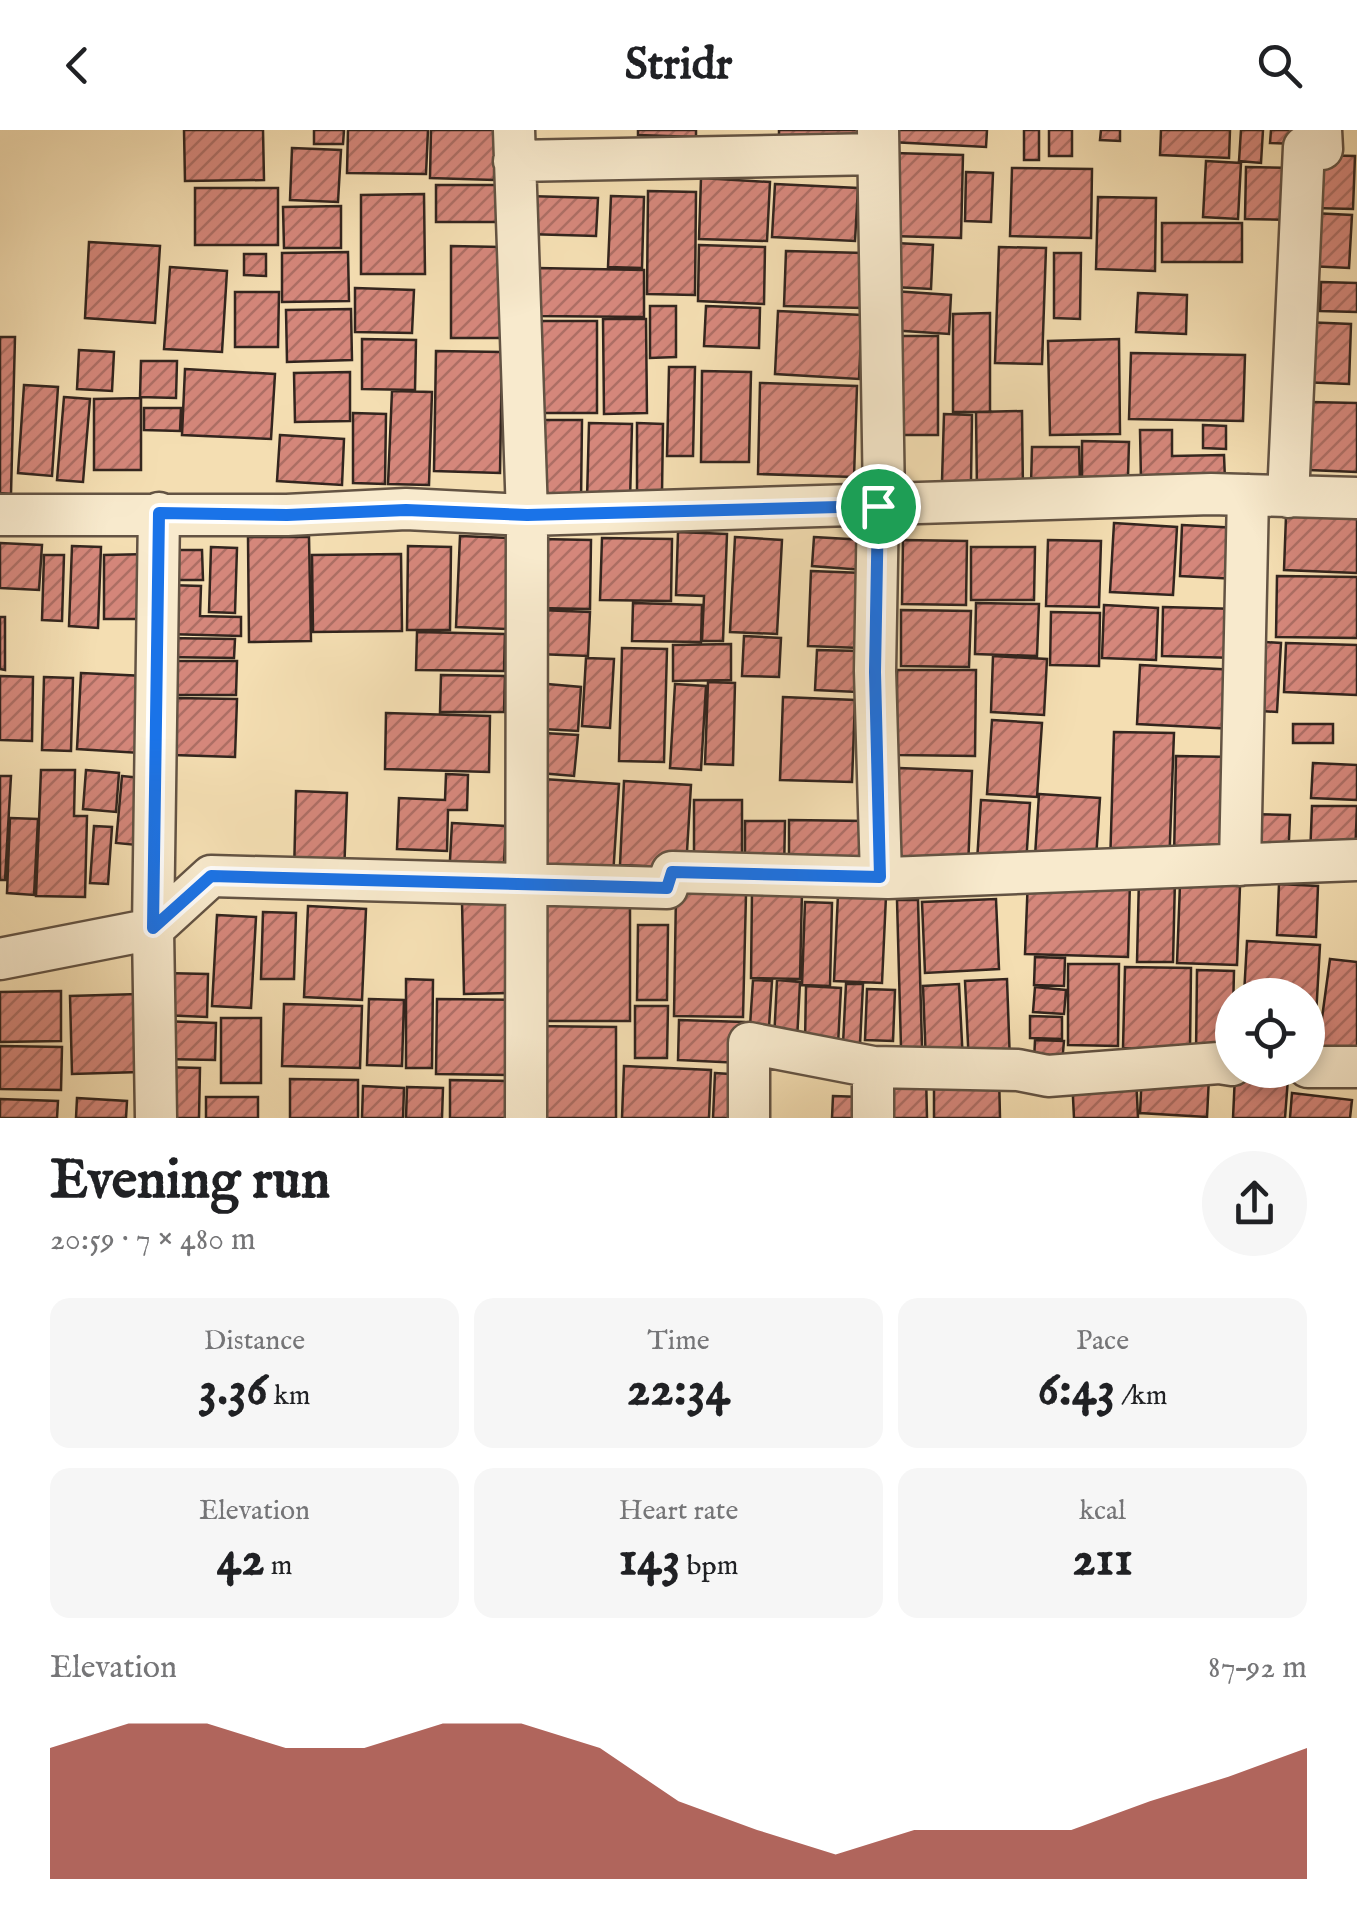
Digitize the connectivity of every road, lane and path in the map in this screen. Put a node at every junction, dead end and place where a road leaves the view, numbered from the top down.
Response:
1 (878, 142) edge
2 (1334, 143) edge
3 (514, 145) edge
4 (1248, 495) junction
5 (1288, 497) junction
6 (1357, 498) edge
7 (881, 504) junction
8 (159, 513) junction
9 (0, 515) edge
10 (527, 515) junction
11 (1357, 860) edge
12 (1240, 865) junction
13 (880, 877) junction
14 (523, 886) junction
15 (153, 928) junction
16 (0, 959) edge
17 (1215, 1062) edge
18 (873, 1066) junction
19 (1325, 1067) edge
20 (1357, 1067) edge
21 (156, 1118) edge
22 (526, 1118) edge
23 (749, 1118) edge
24 (873, 1118) edge

1 - 3 street
1 - 7 street
2 - 5 street
3 - 10 street
4 - 5 street
4 - 7 street
4 - 12 street
5 - 6 street
7 - 10 street
7 - 13 street
8 - 9 street
8 - 10 street
8 - 15 street
10 - 14 street
11 - 12 street
12 - 13 street
13 - 14 street
14 - 15 street
14 - 22 street
15 - 16 street
15 - 21 street
17 - 18 street
18 - 23 street
18 - 24 street
19 - 20 street

